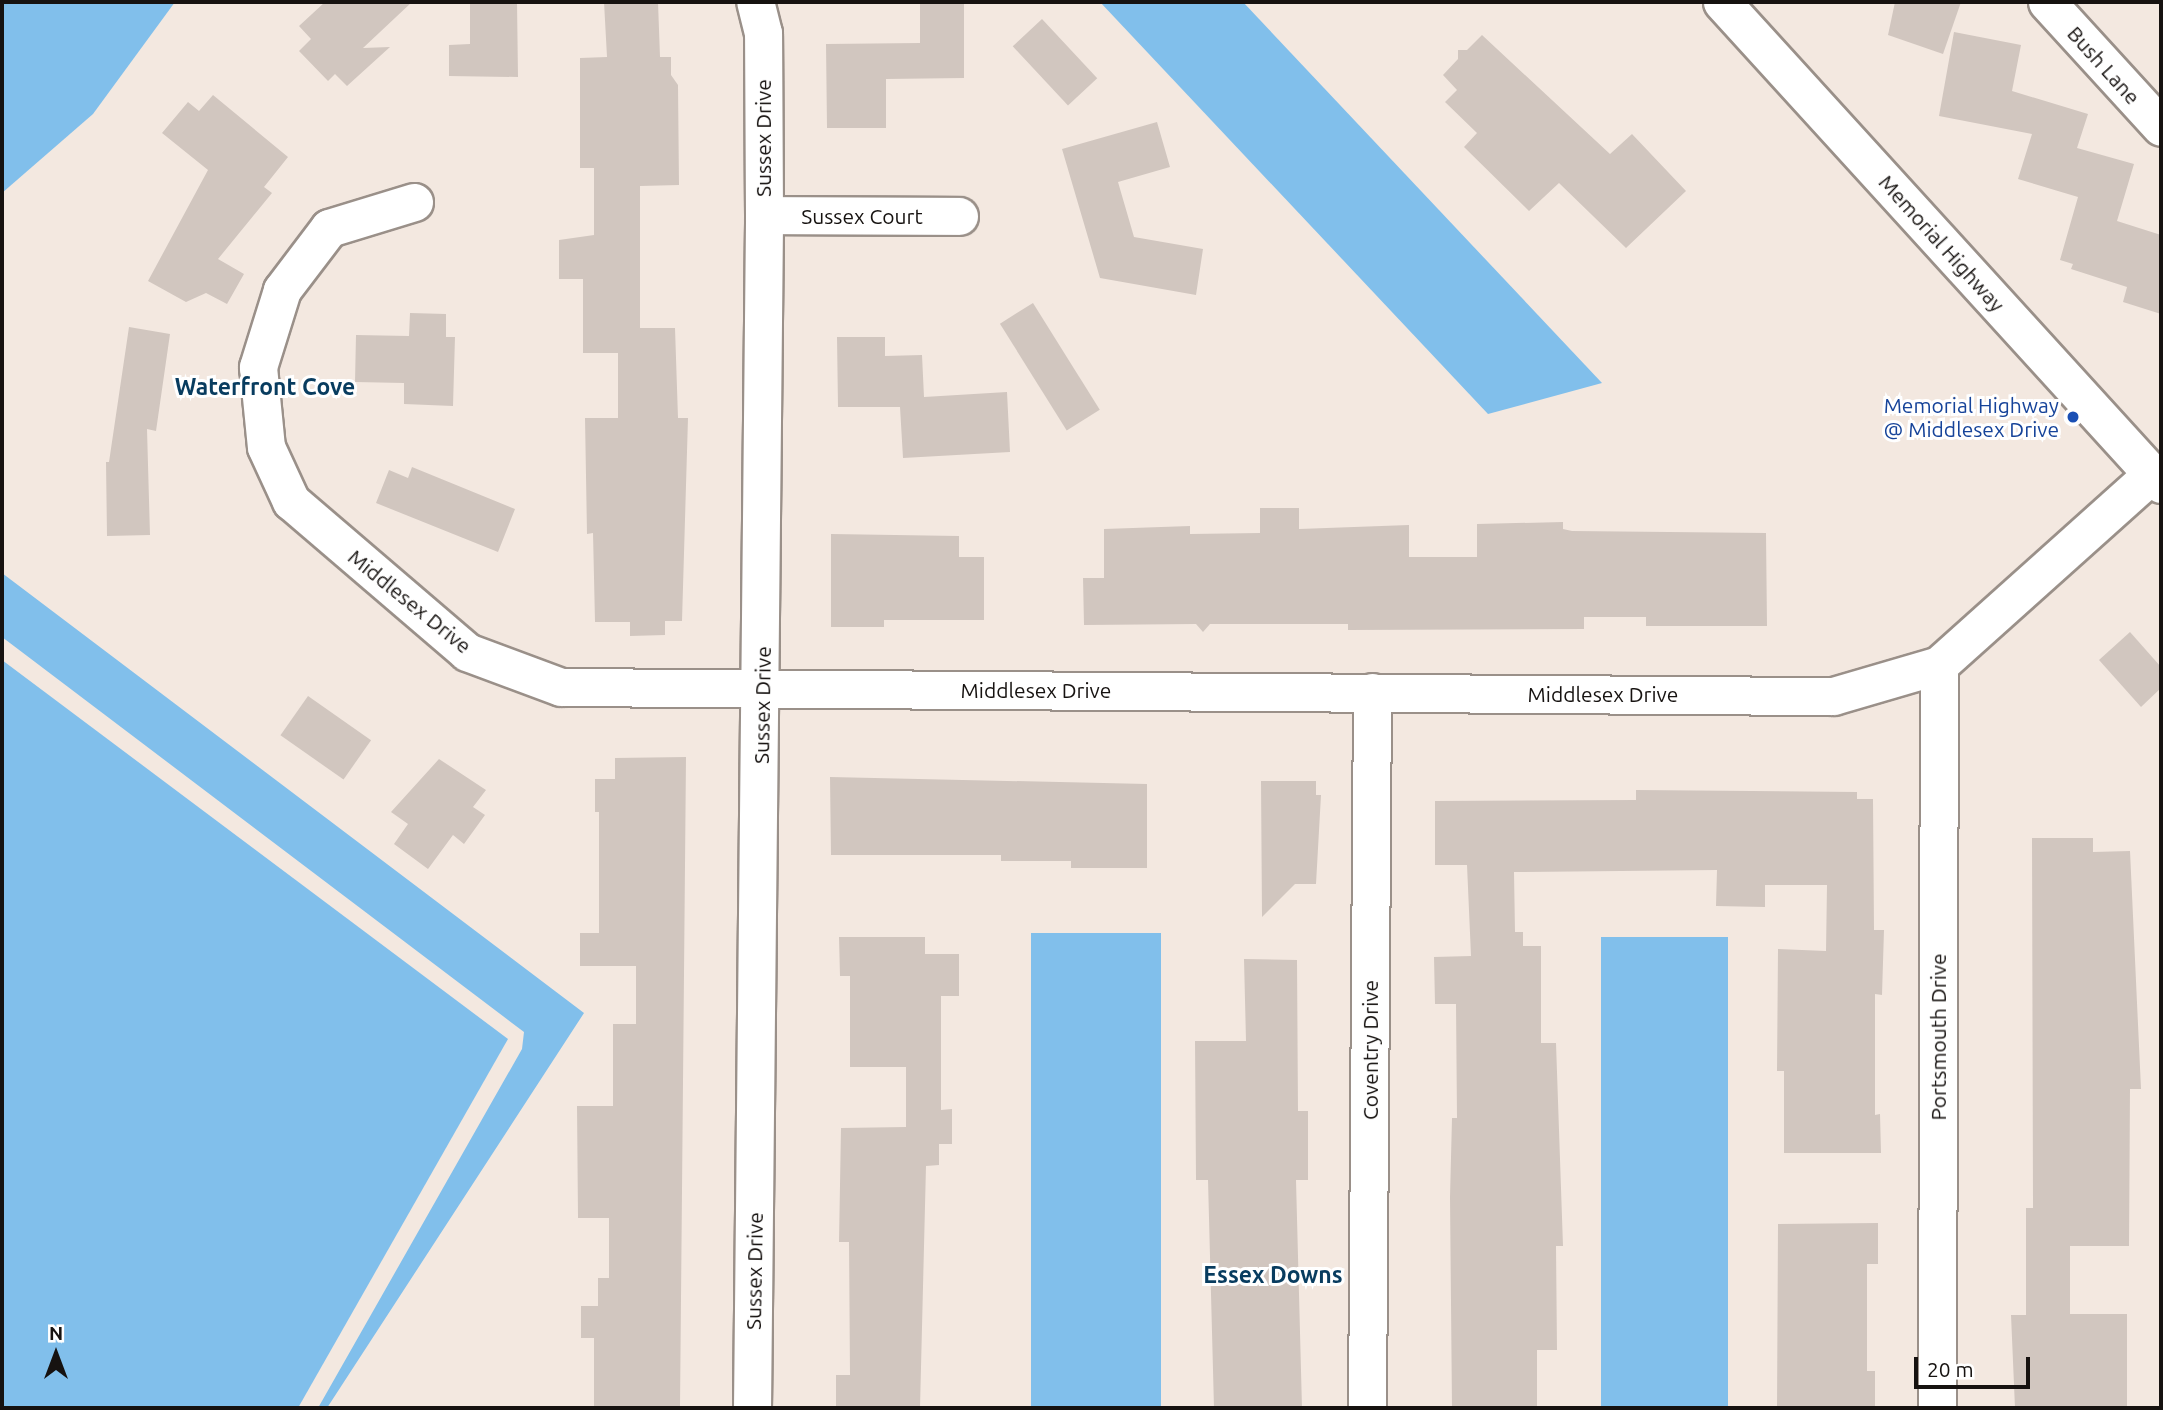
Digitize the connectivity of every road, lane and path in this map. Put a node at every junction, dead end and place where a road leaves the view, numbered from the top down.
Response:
1 (755, 2) edge
2 (1722, 2) edge
3 (2047, 2) edge
4 (2161, 128) edge
5 (414, 202) dead end
6 (764, 215) junction
7 (959, 216) dead end
8 (2157, 479) edge
9 (1939, 665) junction
10 (762, 689) junction
11 (1372, 692) junction
12 (752, 1408) edge
13 (1367, 1408) edge
14 (1937, 1408) edge

1 - 6 street, Sussex Drive
2 - 8 street, Memorial Highway
3 - 4 street, Bush Lane
5 - 10 street, Middlesex Drive
6 - 7 street, Sussex Court
6 - 10 street, Sussex Drive
8 - 9 street, Middlesex Drive
9 - 11 street, Middlesex Drive
9 - 14 street, Portsmouth Drive
10 - 11 street, Middlesex Drive
10 - 12 street, Sussex Drive
11 - 13 street, Coventry Drive

